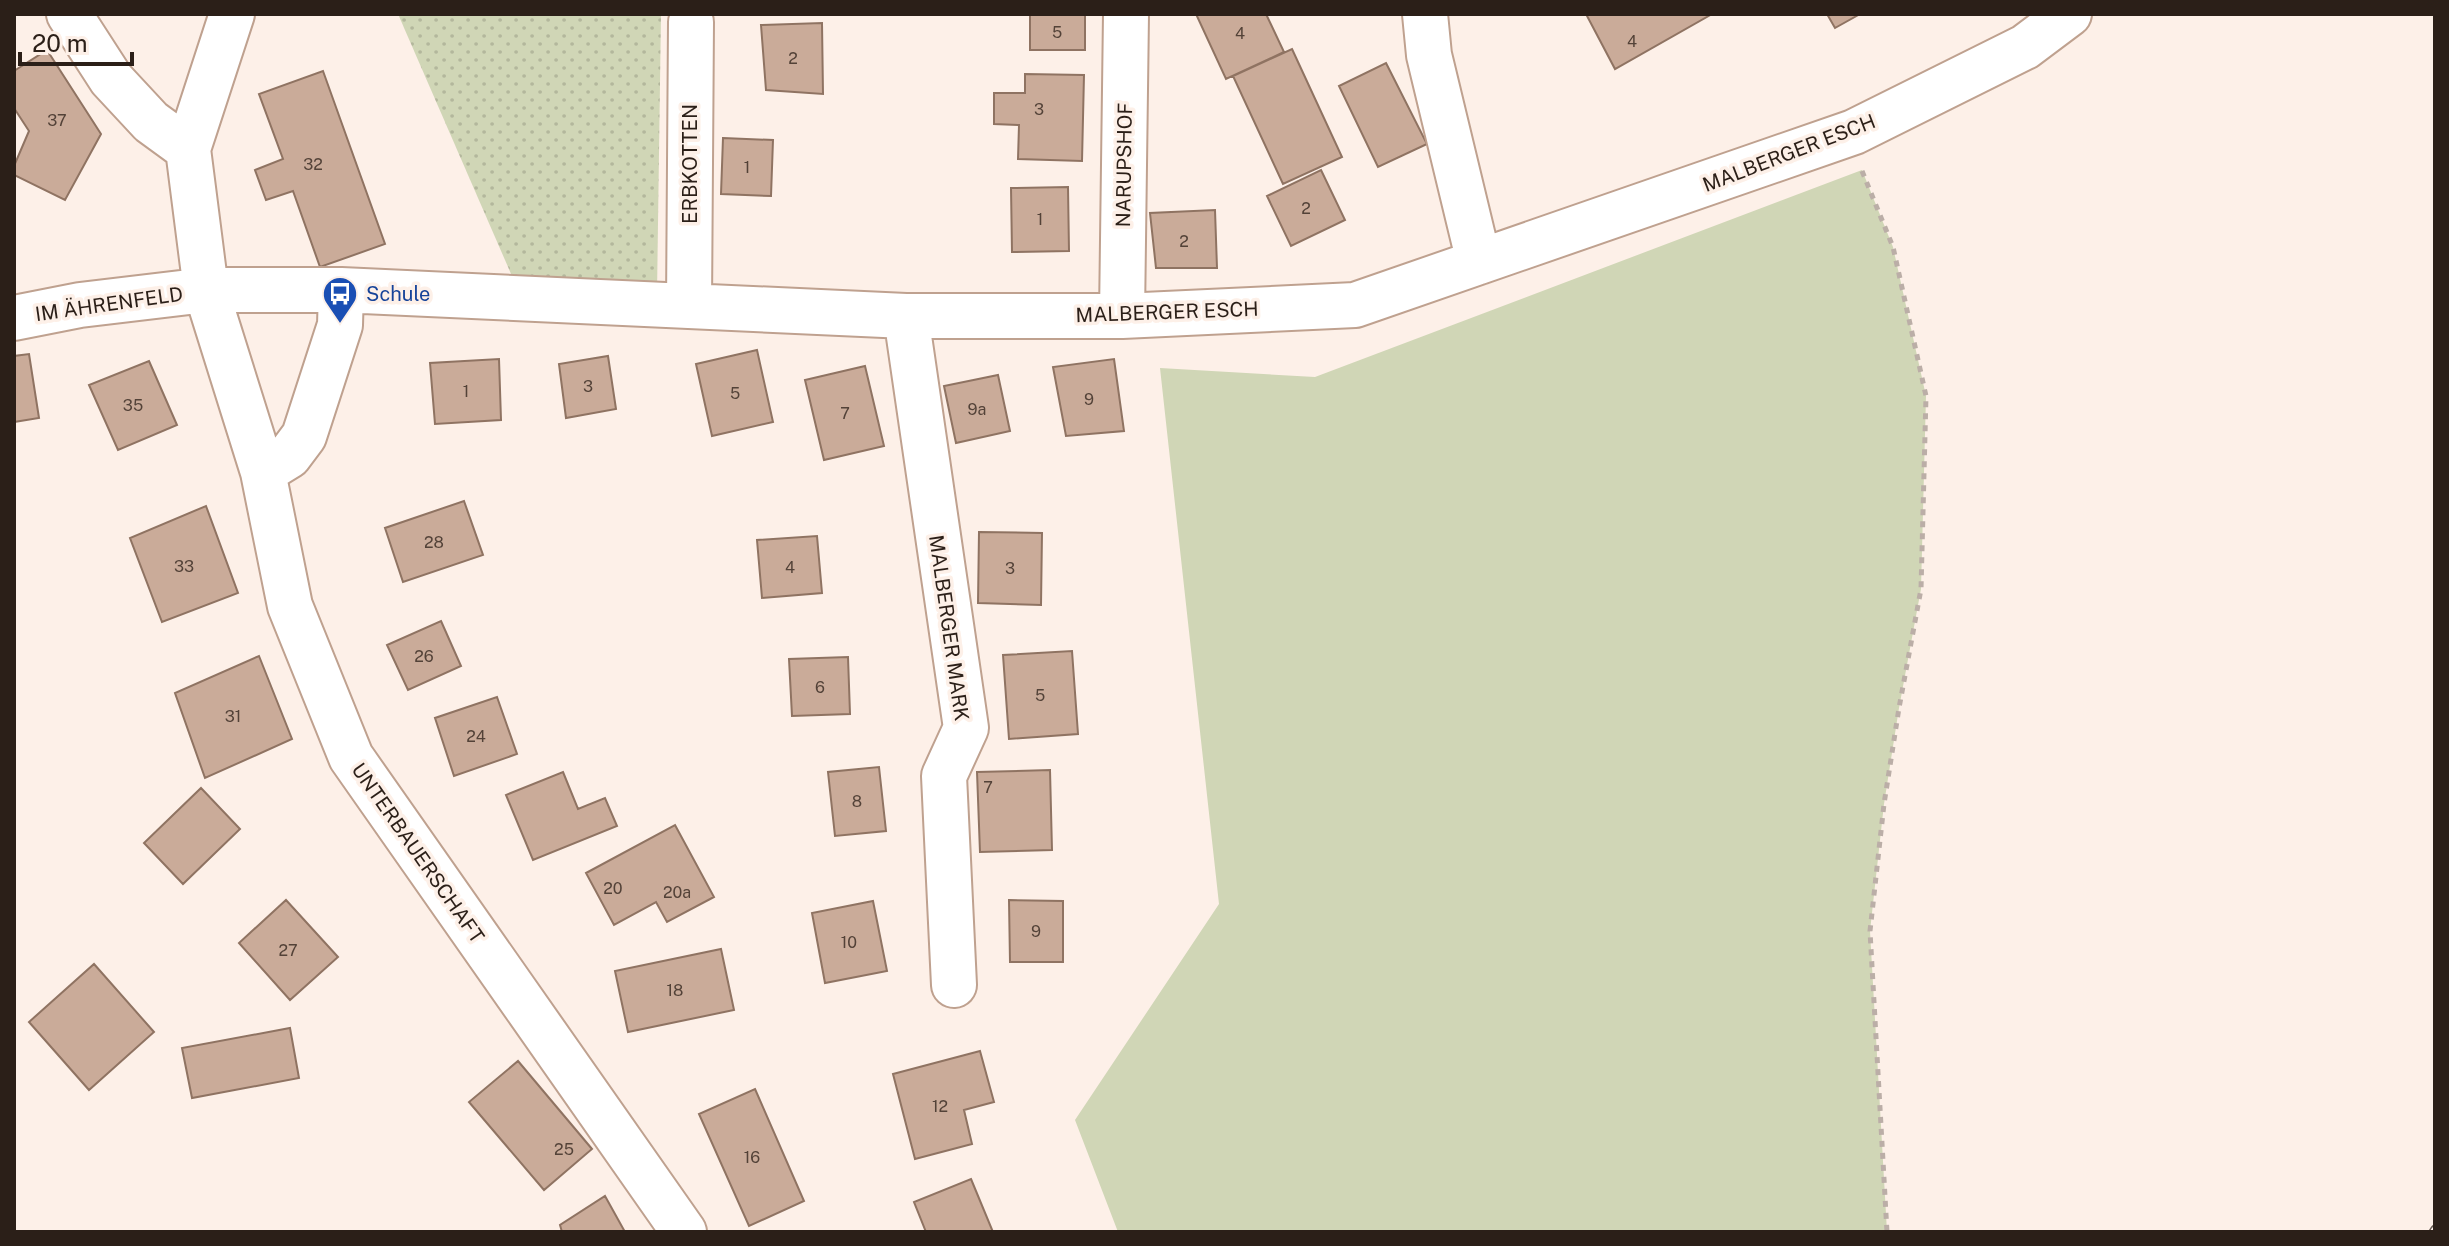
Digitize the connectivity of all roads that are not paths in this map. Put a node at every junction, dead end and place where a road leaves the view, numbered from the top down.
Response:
1 (69, 14) edge
2 (232, 14) edge
3 (1126, 14) edge
4 (1425, 14) edge
5 (2069, 14) edge
6 (691, 22) dead end
7 (188, 149) junction
8 (1479, 262) junction
9 (206, 290) junction
10 (341, 290) junction
11 (689, 306) junction
12 (906, 316) junction
13 (1122, 316) junction
14 (14, 318) edge
15 (263, 472) junction
16 (954, 985) dead end
17 (684, 1232) edge

1 - 7 street
2 - 7 street
3 - 13 street, NARUPSHOF
4 - 8 street
5 - 8 street, MALBERGER ESCH
6 - 11 street, ERBKOTTEN
7 - 9 street, IM ÄHRENFELD
8 - 13 street, MALBERGER ESCH
9 - 10 street, MALBERGER ESCH
9 - 14 street, IM ÄHRENFELD
9 - 15 street, UNTERBAUERSCHAFT
10 - 11 street, MALBERGER ESCH
10 - 15 street
11 - 12 street, MALBERGER ESCH
12 - 13 street, MALBERGER ESCH
12 - 16 street, MALBERGER MARK
15 - 17 street, UNTERBAUERSCHAFT

